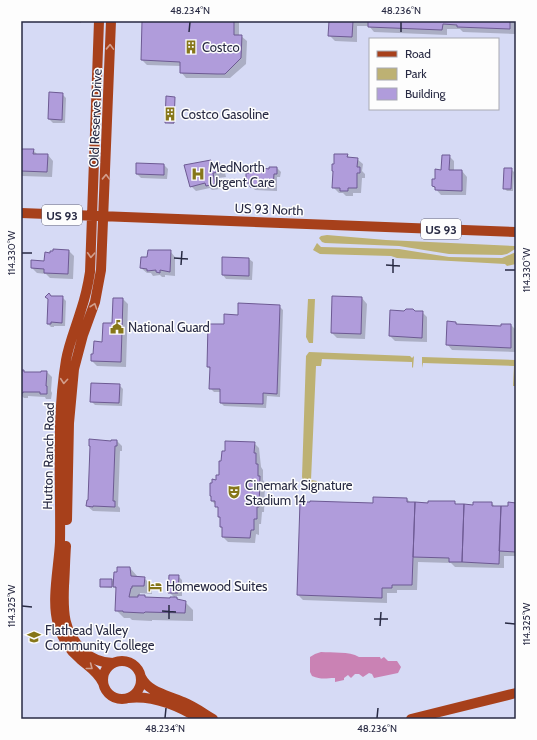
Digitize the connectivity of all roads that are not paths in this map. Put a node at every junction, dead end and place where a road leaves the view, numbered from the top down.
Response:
1 (100, 21) edge
2 (111, 21) edge
3 (21, 213) edge
4 (92, 216) junction
5 (104, 216) junction
6 (516, 232) edge
7 (113, 663) junction
8 (141, 677) junction
9 (103, 683) junction
10 (516, 693) edge
11 (128, 698) junction
12 (200, 719) edge
13 (212, 719) edge
14 (411, 719) edge

1 - 4 main road, Old Reserve Drive
5 -> 2 main road, Old Reserve Drive
3 - 4 main road, US 93 North / US 93
4 - 5 main road, US 93 North / US 93
4 -> 9 main road, Hutton Ranch Road
5 - 6 main road, US 93 North / US 93
7 -> 5 main road, Hutton Ranch Road
7 - 8 main road
7 - 9 main road
8 - 11 main road
8 - 13 main road
9 - 11 main road
10 - 14 main road
11 - 12 main road

